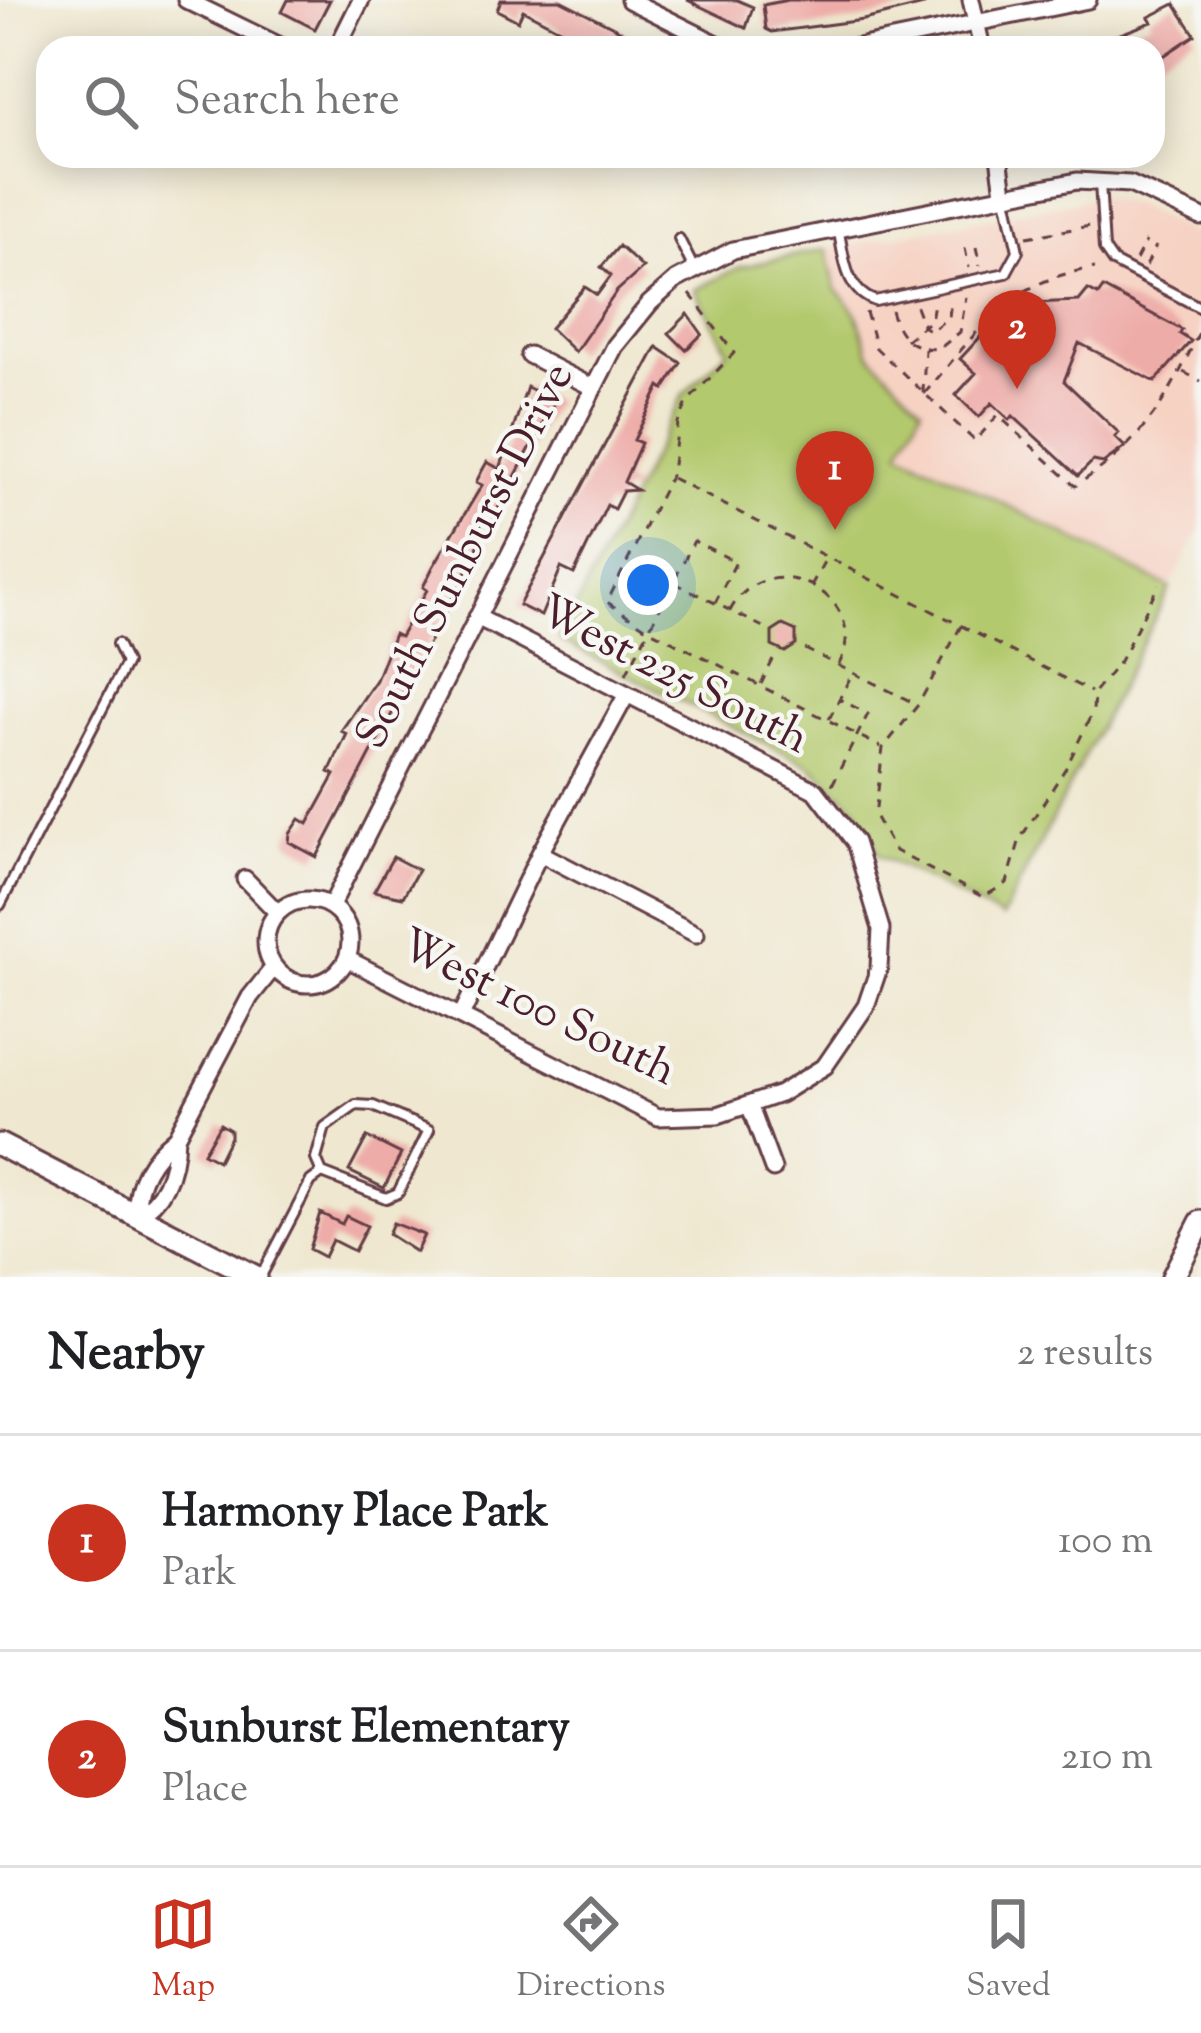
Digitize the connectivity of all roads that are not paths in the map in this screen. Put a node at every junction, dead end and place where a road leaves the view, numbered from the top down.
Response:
1 (186, 0) edge
2 (361, 0) edge
3 (629, 0) edge
4 (971, 0) edge
5 (1088, 0) edge
6 (978, 24) junction
7 (260, 36) edge
8 (343, 36) edge
9 (701, 36) edge
10 (916, 36) edge
11 (980, 36) edge
12 (1001, 168) edge
13 (1100, 180) junction
14 (1004, 193) junction
15 (1201, 217) edge
16 (838, 225) junction
17 (679, 239) dead end
18 (697, 267) junction
19 (1201, 308) edge
20 (529, 356) dead end
21 (593, 388) junction
22 (477, 617) junction
23 (118, 644) dead end
24 (627, 694) junction
25 (539, 853) junction
26 (245, 879) dead end
27 (0, 905) edge
28 (331, 906) junction
29 (277, 912) junction
30 (696, 934) dead end
31 (347, 959) junction
32 (274, 967) junction
33 (463, 1015) junction
34 (750, 1107) junction
35 (0, 1145) edge
36 (773, 1169) dead end
37 (322, 1173) junction
38 (136, 1215) junction
39 (1201, 1222) edge
40 (258, 1277) edge
41 (1173, 1277) edge

1 - 7 street
2 - 8 street
3 - 9 street
4 - 6 street
5 - 6 street
6 - 10 street
6 - 11 street
12 - 14 street
13 - 14 street, South Sunburst Drive
13 - 15 street
13 - 19 lane
14 - 16 street, South Sunburst Drive
14 - 16 lane
16 - 18 street, South Sunburst Drive
17 - 18 lane
18 - 21 street, South Sunburst Drive
20 - 21 street
21 - 22 street, South Sunburst Drive
22 - 24 street, West 225 South
22 - 28 street, South Sunburst Drive
23 - 27 lane
24 - 25 street
24 - 34 street, West 225 South
25 - 30 street
25 - 33 street
26 - 29 street
28 - 29 street
28 - 31 street
29 - 32 street
31 - 32 street
31 - 33 street, West 100 South
32 - 38 street
33 - 34 street, West 100 South
34 - 36 street
35 - 38 main road
37 - 37 lane
37 - 40 lane
38 - 40 main road
39 - 41 main road

